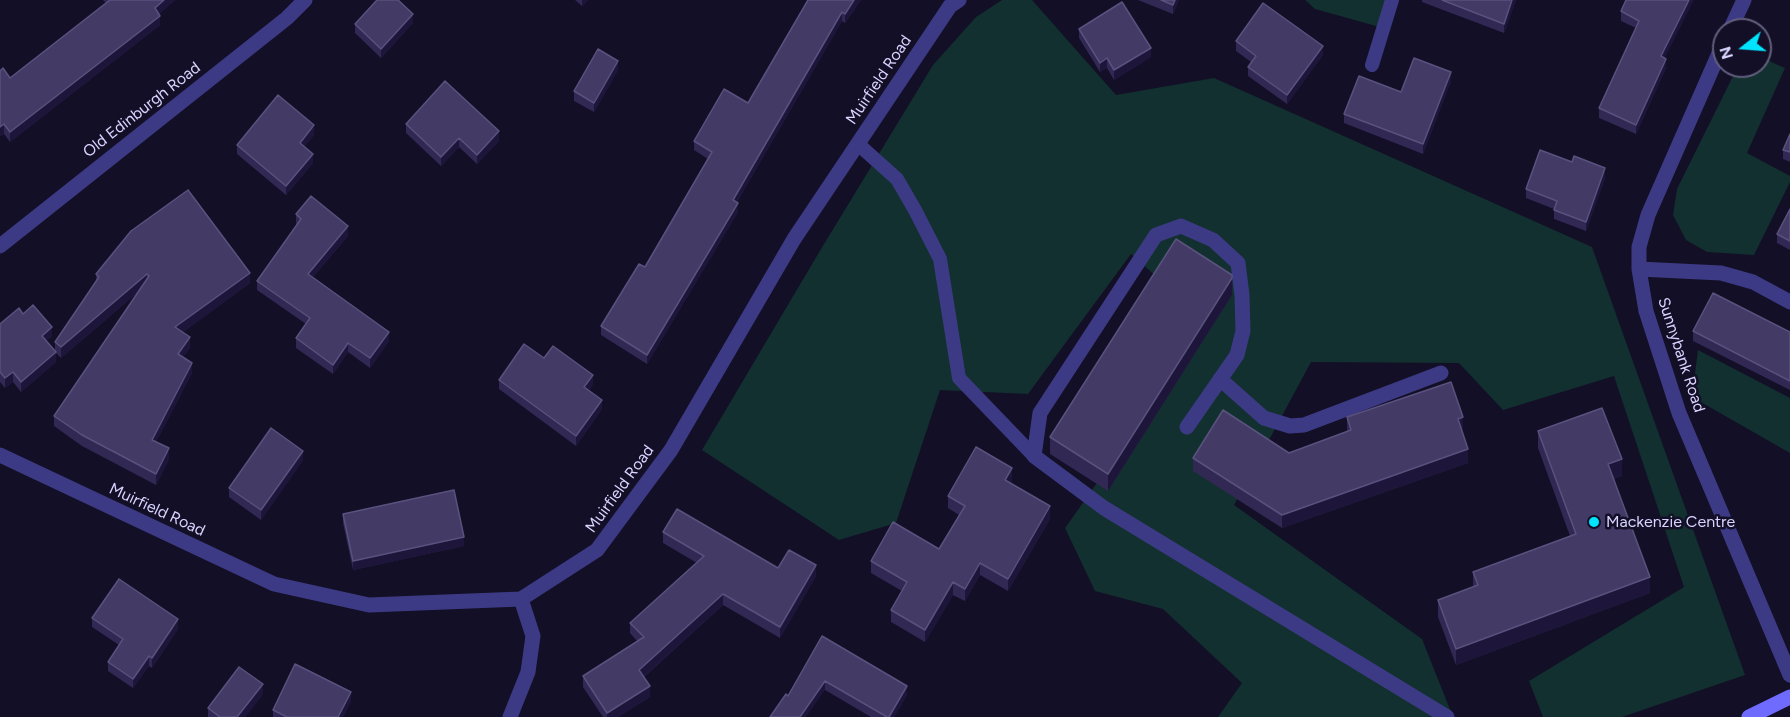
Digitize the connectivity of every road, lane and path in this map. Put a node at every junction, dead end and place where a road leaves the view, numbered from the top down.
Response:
1 (305, 0) edge
2 (959, 0) edge
3 (1392, 0) edge
4 (1744, 0) edge
5 (1736, 18) edge
6 (1372, 65) dead end
7 (1712, 69) edge
8 (858, 144) junction
9 (0, 246) edge
10 (1639, 269) junction
11 (1790, 302) edge
12 (1441, 373) dead end
13 (1220, 380) junction
14 (1187, 427) dead end
15 (0, 455) edge
16 (1034, 456) junction
17 (521, 599) junction
18 (1790, 675) edge
19 (1790, 697) edge
20 (1774, 711) edge
21 (510, 717) edge
22 (1447, 717) edge
23 (1749, 717) edge

1 - 9 street, Old Edinburgh Road
2 - 8 street, Muirfield Road
3 - 6 lane
4 - 5 street
7 - 10 street, Sunnybank Road
8 - 16 lane
8 - 17 street, Muirfield Road
10 - 11 street
10 - 18 street, Sunnybank Road
12 - 13 street
13 - 14 street
13 - 16 street
15 - 17 street, Muirfield Road
16 - 22 street
17 - 21 street
19 - 20 main road
20 - 23 main road

